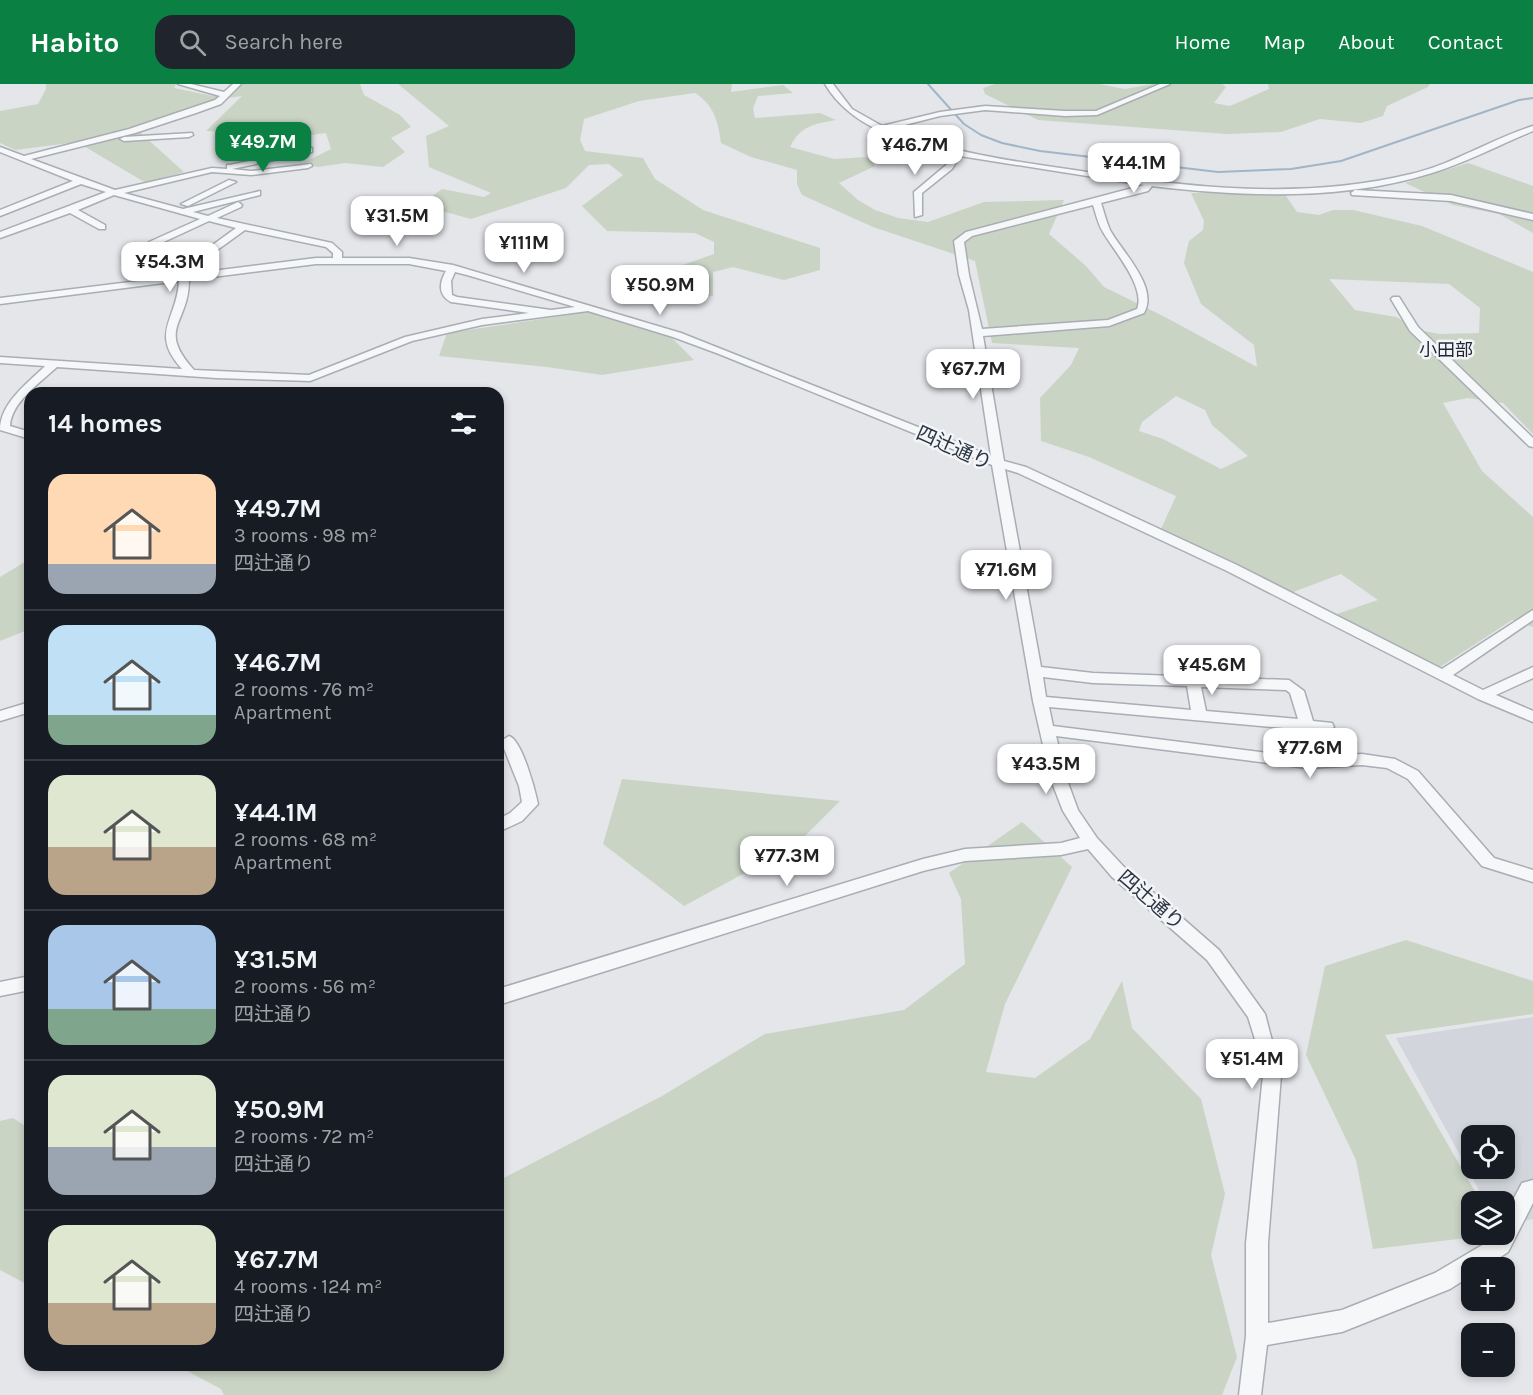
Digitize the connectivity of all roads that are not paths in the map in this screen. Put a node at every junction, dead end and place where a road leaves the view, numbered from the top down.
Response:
1 (182, 84) edge
2 (237, 84) edge
3 (829, 84) edge
4 (1166, 84) edge
5 (226, 95) junction
6 (882, 128) junction
7 (1533, 128) edge
8 (189, 135) dead end
9 (100, 140) junction
10 (918, 143) junction
11 (0, 149) edge
12 (309, 150) dead end
13 (20, 158) junction
14 (957, 158) junction
15 (0, 159) edge
16 (985, 160) junction
17 (308, 166) dead end
18 (212, 170) junction
19 (184, 176) junction
20 (81, 181) junction
21 (232, 182) junction
22 (244, 183) dead end
23 (1150, 183) junction
24 (1332, 189) junction
25 (111, 192) junction
26 (257, 193) dead end
27 (1096, 202) junction
28 (238, 205) dead end
29 (71, 210) junction
30 (179, 211) junction
31 (0, 213) edge
32 (918, 215) dead end
33 (1533, 217) edge
34 (208, 218) junction
35 (102, 227) dead end
36 (243, 227) junction
37 (0, 235) edge
38 (152, 244) dead end
39 (339, 260) junction
40 (453, 268) junction
41 (185, 277) junction
42 (1396, 299) dead end
43 (0, 301) edge
44 (589, 308) junction
45 (551, 313) junction
46 (976, 333) junction
47 (0, 360) edge
48 (54, 364) junction
49 (191, 373) junction
50 (32, 387) edge
51 (24, 395) edge
52 (24, 434) edge
53 (1533, 444) edge
54 (998, 463) junction
55 (1533, 614) edge
56 (1035, 671) junction
57 (1533, 672) edge
58 (1443, 675) junction
59 (1193, 681) junction
60 (1483, 696) junction
61 (1040, 701) junction
62 (24, 709) edge
63 (1199, 715) junction
64 (0, 716) edge
65 (1533, 717) edge
66 (1306, 725) junction
67 (1327, 727) dead end
68 (1048, 730) junction
69 (509, 741) dead end
70 (504, 823) edge
71 (1091, 842) junction
72 (1533, 876) edge
73 (24, 984) edge
74 (0, 990) edge
75 (504, 995) edge
76 (1533, 1190) edge
77 (1257, 1336) junction
78 (1250, 1395) edge

1 - 5 street
2 - 5 street
3 - 6 street
4 - 6 street
5 - 9 street
6 - 10 street
7 - 24 street
8 - 9 street
9 - 13 street
10 - 14 street
10 - 16 street
11 - 13 street
12 - 18 street
13 - 15 street
13 - 20 street
14 - 16 street
14 - 32 street
16 - 23 street
17 - 18 street
18 - 19 street
19 - 21 street
19 - 25 street
20 - 25 street
20 - 31 street
21 - 22 street
21 - 30 street
23 - 24 street
23 - 27 street
24 - 33 street
25 - 29 street
25 - 30 street
26 - 30 street
27 - 46 street
27 - 46 street
28 - 34 street
29 - 35 street
29 - 37 street
30 - 34 street
34 - 36 street
34 - 38 street
36 - 39 street
36 - 41 street
39 - 40 street, 四辻通り
39 - 41 street, 四辻通り
40 - 44 street, 四辻通り
40 - 45 street
41 - 43 street, 四辻通り
41 - 49 street
42 - 53 street
44 - 45 street
44 - 54 street, 四辻通り
45 - 49 street
46 - 54 street
47 - 48 street
48 - 49 street
48 - 50 street
51 - 52 street
54 - 56 street, 四辻通り
54 - 58 street
55 - 58 street
56 - 59 street
56 - 61 street, 四辻通り
57 - 60 street
58 - 60 street
59 - 63 street
59 - 66 street
60 - 65 street
61 - 63 street
61 - 68 street, 四辻通り
62 - 64 street
63 - 66 street
66 - 67 street
68 - 71 street, 四辻通り
68 - 72 street
69 - 70 street
71 - 75 street
71 - 77 street, 四辻通り
73 - 74 street
76 - 77 street
77 - 78 street, 四辻通り

